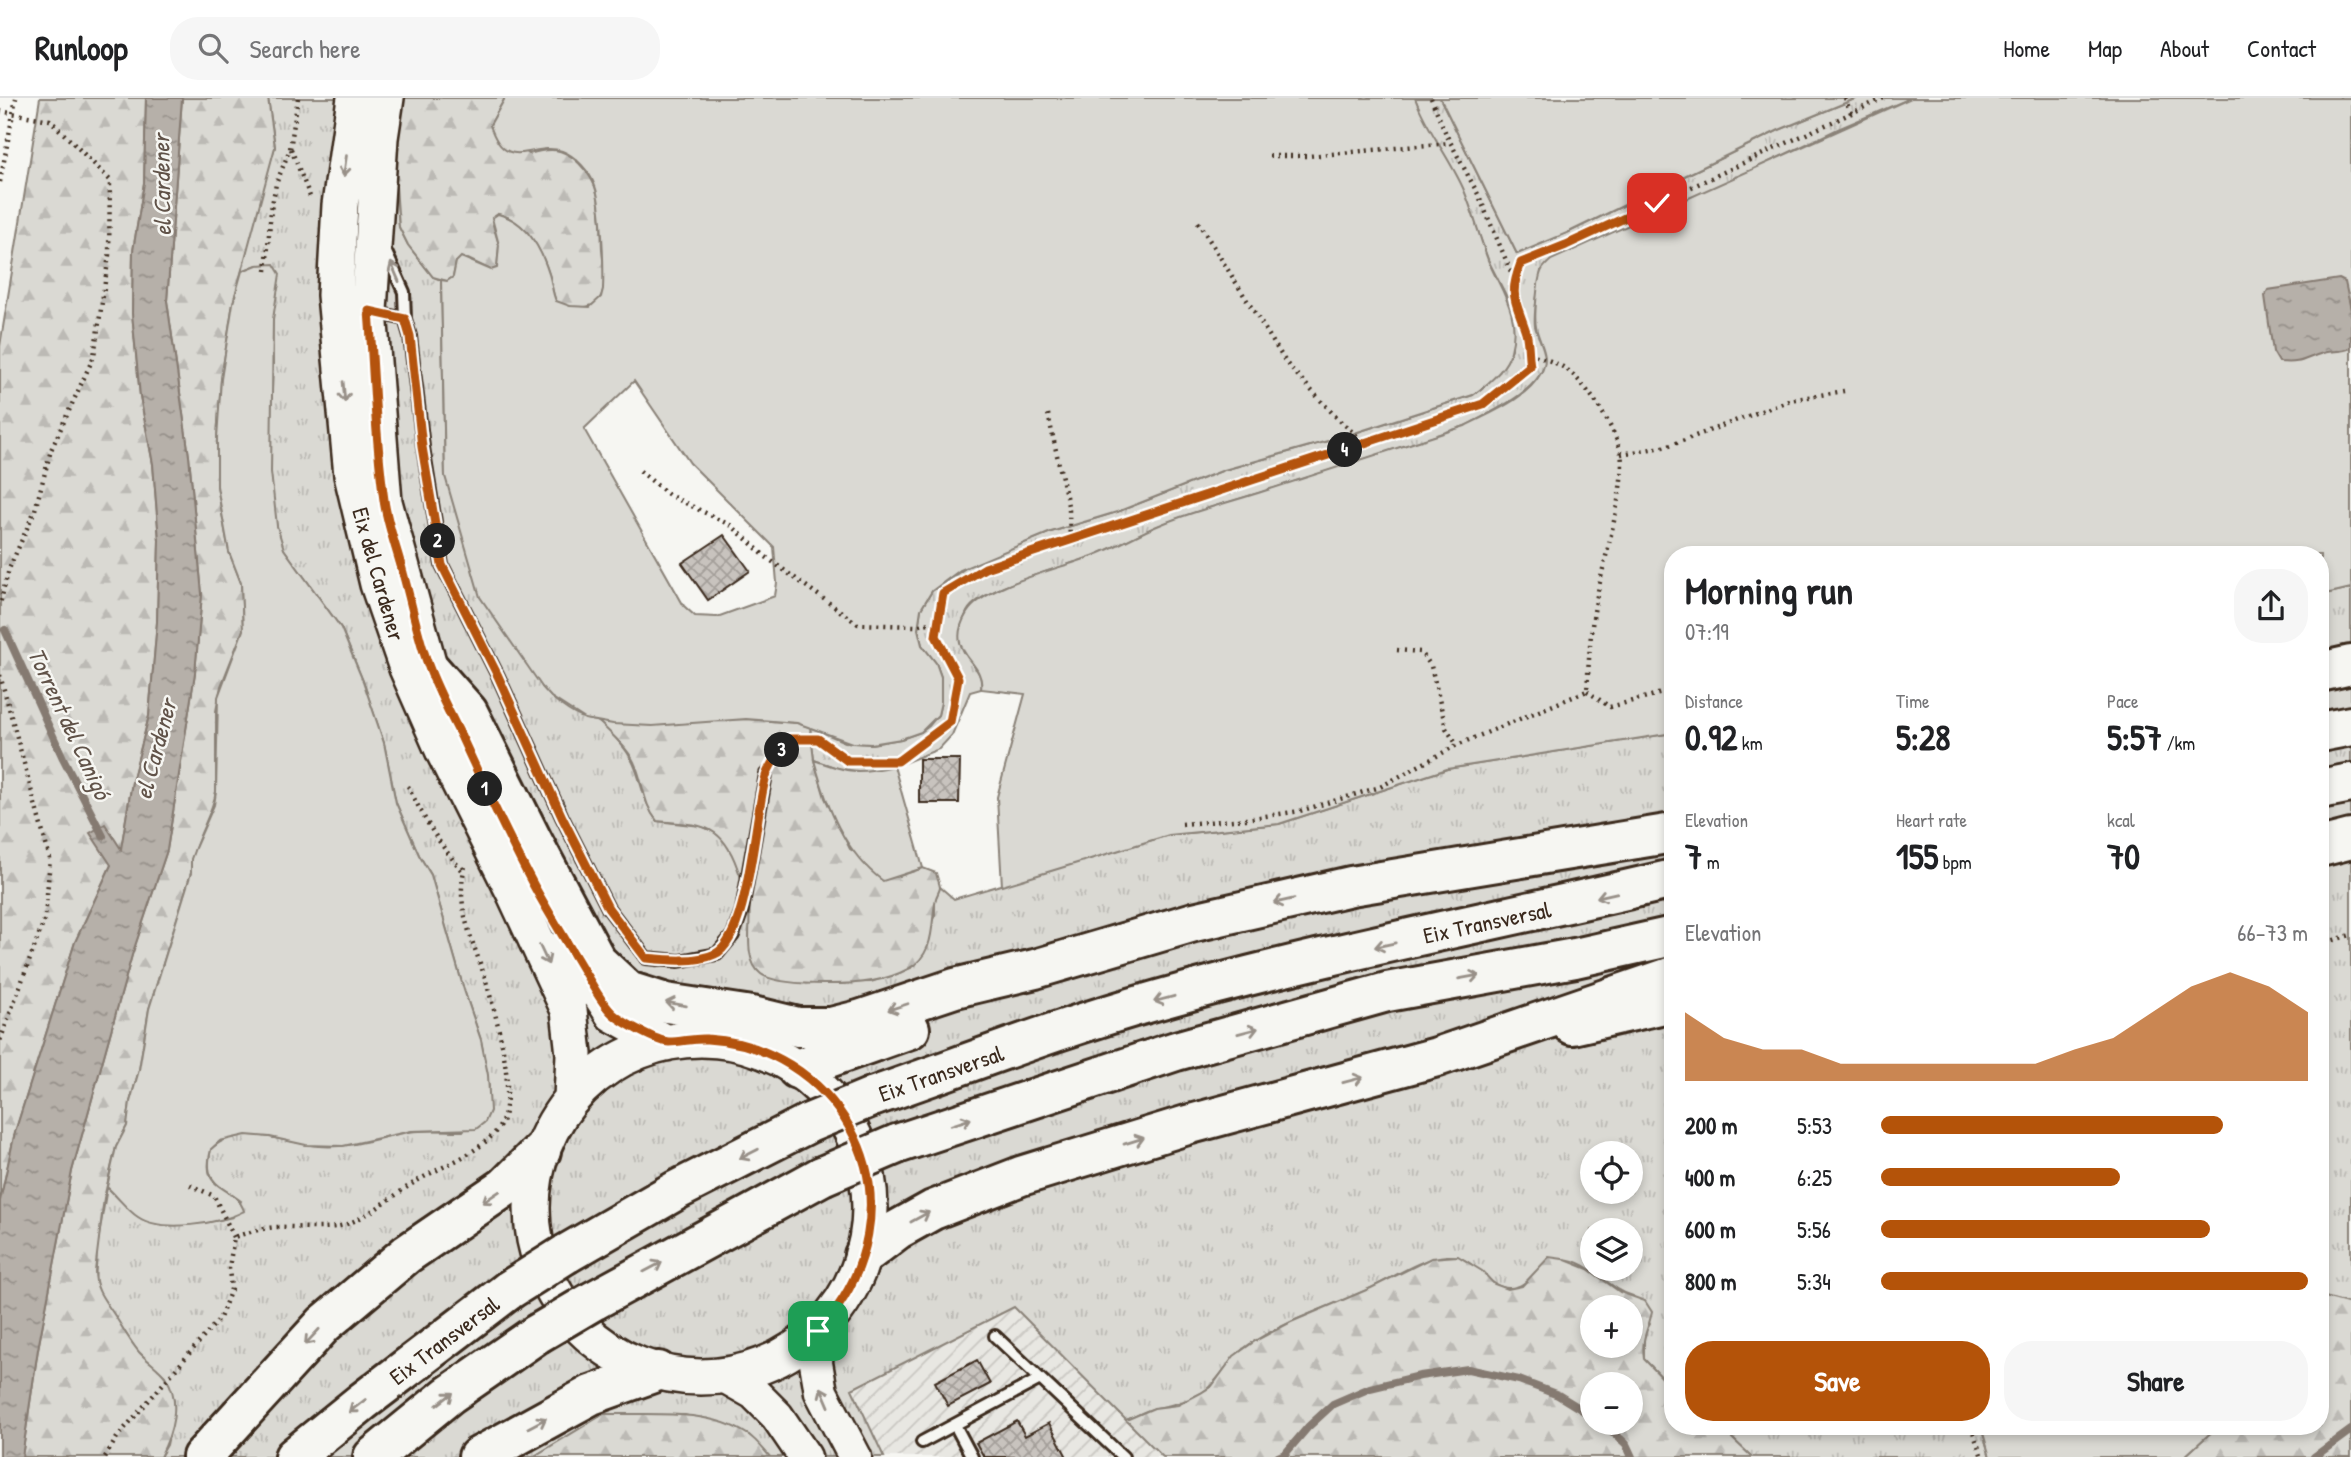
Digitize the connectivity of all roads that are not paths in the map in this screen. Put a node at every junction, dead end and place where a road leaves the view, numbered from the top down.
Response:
1 (355, 98) edge
2 (386, 98) edge
3 (374, 229) junction
4 (369, 311) junction
5 (405, 319) junction
6 (2351, 664) edge
7 (430, 669) junction
8 (2329, 670) edge
9 (2351, 725) edge
10 (2329, 729) edge
11 (766, 774) road end
12 (2351, 783) edge
13 (2329, 787) edge
14 (1664, 817) edge
15 (1664, 834) edge
16 (2351, 839) edge
17 (2329, 845) edge
18 (1664, 881) edge
19 (1351, 886) junction
20 (1664, 938) edge
21 (1035, 969) junction
22 (1664, 979) edge
23 (1664, 1004) edge
24 (666, 1043) junction
25 (1437, 1056) junction
26 (797, 1069) junction
27 (572, 1098) junction
28 (541, 1151) junction
29 (864, 1255) junction
30 (818, 1331) junction
31 (995, 1336) dead end
32 (658, 1371) junction
33 (724, 1376) junction
34 (1041, 1379) junction
35 (955, 1425) junction
36 (922, 1442) dead end
37 (202, 1457) edge
38 (294, 1457) edge
39 (373, 1457) edge
40 (478, 1457) edge
41 (805, 1457) edge
42 (855, 1457) edge
43 (972, 1457) edge
44 (1123, 1457) edge

1 -> 27 main road, Eix del Cardener
2 - 3 main road, Eix del Cardener
3 - 4 main road, Eix del Cardener
5 -> 3 lane
4 - 5 lane
4 - 7 main road, Eix del Cardener
5 - 11 lane
6 - 8 highway
21 -> 7 highway
7 - 24 main road, Eix del Cardener
9 - 10 highway
12 - 13 highway
14 - 19 highway
15 - 19 highway
16 - 17 highway
18 -> 38 highway, Eix Transversal, bridge
19 -> 21 highway
39 -> 20 highway, Eix Transversal, bridge
21 - 26 highway
22 - 25 highway
23 - 25 highway
24 - 26 main road
24 - 27 main road
29 -> 25 highway
26 - 29 main road
27 - 28 main road
28 - 32 main road
28 -> 37 highway
29 - 30 main road
30 - 33 main road
42 -> 30 main road
31 - 34 lane
32 - 33 main road
40 -> 32 highway
33 - 41 main road
34 - 35 lane
34 - 44 lane
35 - 36 lane
35 - 43 lane

